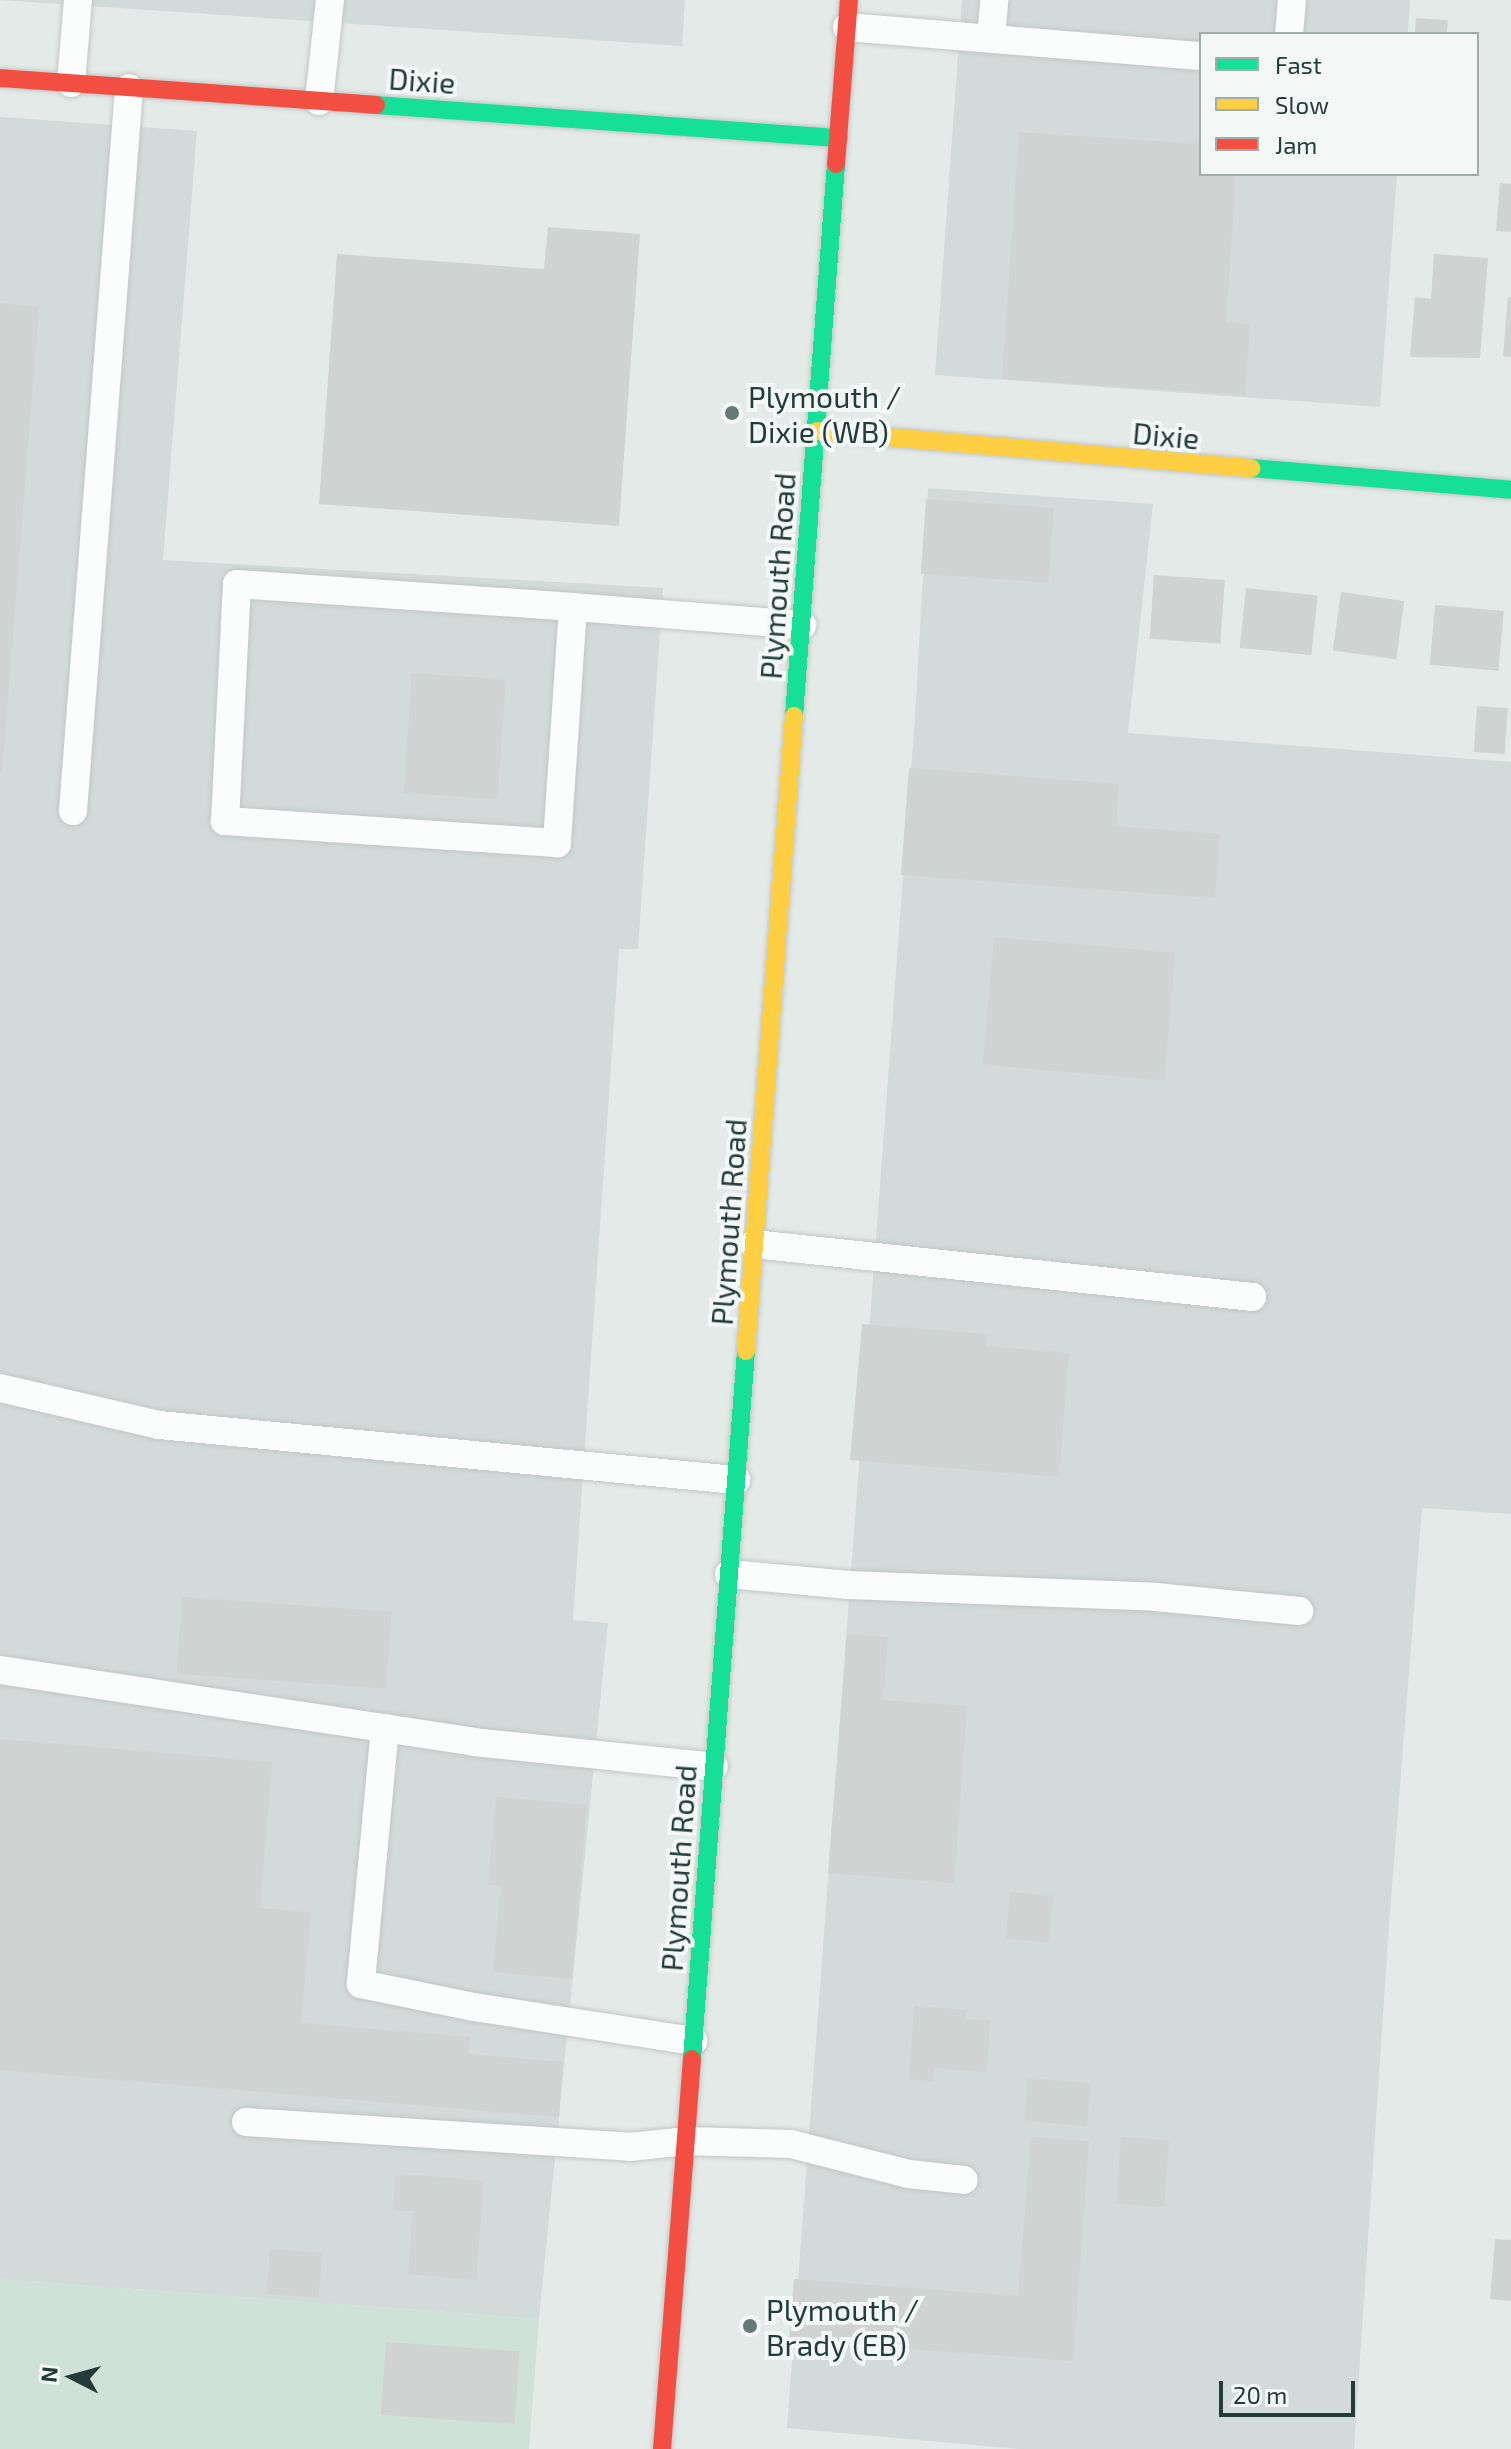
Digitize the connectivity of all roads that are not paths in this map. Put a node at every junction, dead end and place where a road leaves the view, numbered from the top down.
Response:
1 (78, 0) edge
2 (330, 0) edge
3 (994, 0) edge
4 (1292, 0) edge
5 (848, 14) edge
6 (1289, 32) edge
7 (991, 38) junction
8 (1199, 56) edge
9 (0, 78) edge
10 (71, 83) junction
11 (129, 88) junction
12 (319, 101) junction
13 (839, 138) junction
14 (817, 431) junction
15 (1511, 490) edge
16 (573, 607) junction
17 (802, 625) junction
18 (73, 811) dead end
19 (754, 1244) junction
20 (1252, 1297) dead end
21 (0, 1388) edge
22 (736, 1480) junction
23 (729, 1574) junction
24 (1299, 1611) dead end
25 (0, 1670) edge
26 (385, 1728) junction
27 (714, 1767) junction
28 (693, 2041) junction
29 (246, 2122) dead end
30 (685, 2141) junction
31 (964, 2180) dead end
32 (662, 2449) edge

1 - 10 lane
2 - 12 lane
3 - 7 lane
4 - 6 lane
5 - 7 lane
5 - 13 main road, Plymouth Road
7 - 8 lane
9 - 10 main road, Dixie
10 - 11 main road, Dixie
11 - 12 main road, Dixie
11 - 18 lane
12 - 13 main road, Dixie
13 - 14 main road, Plymouth Road
14 - 15 main road, Dixie
14 - 17 main road, Plymouth Road
16 - 16 lane
16 - 17 lane
17 - 19 main road, Plymouth Road
19 - 20 lane
19 - 22 main road, Plymouth Road
21 - 22 lane
22 - 23 main road, Plymouth Road
23 - 24 lane
23 - 27 main road, Plymouth Road
25 - 26 lane
26 - 27 lane
26 - 28 lane
27 - 28 main road, Plymouth Road
28 - 30 main road, Plymouth Road
29 - 30 lane
30 - 31 lane
30 - 32 main road, Plymouth Road

